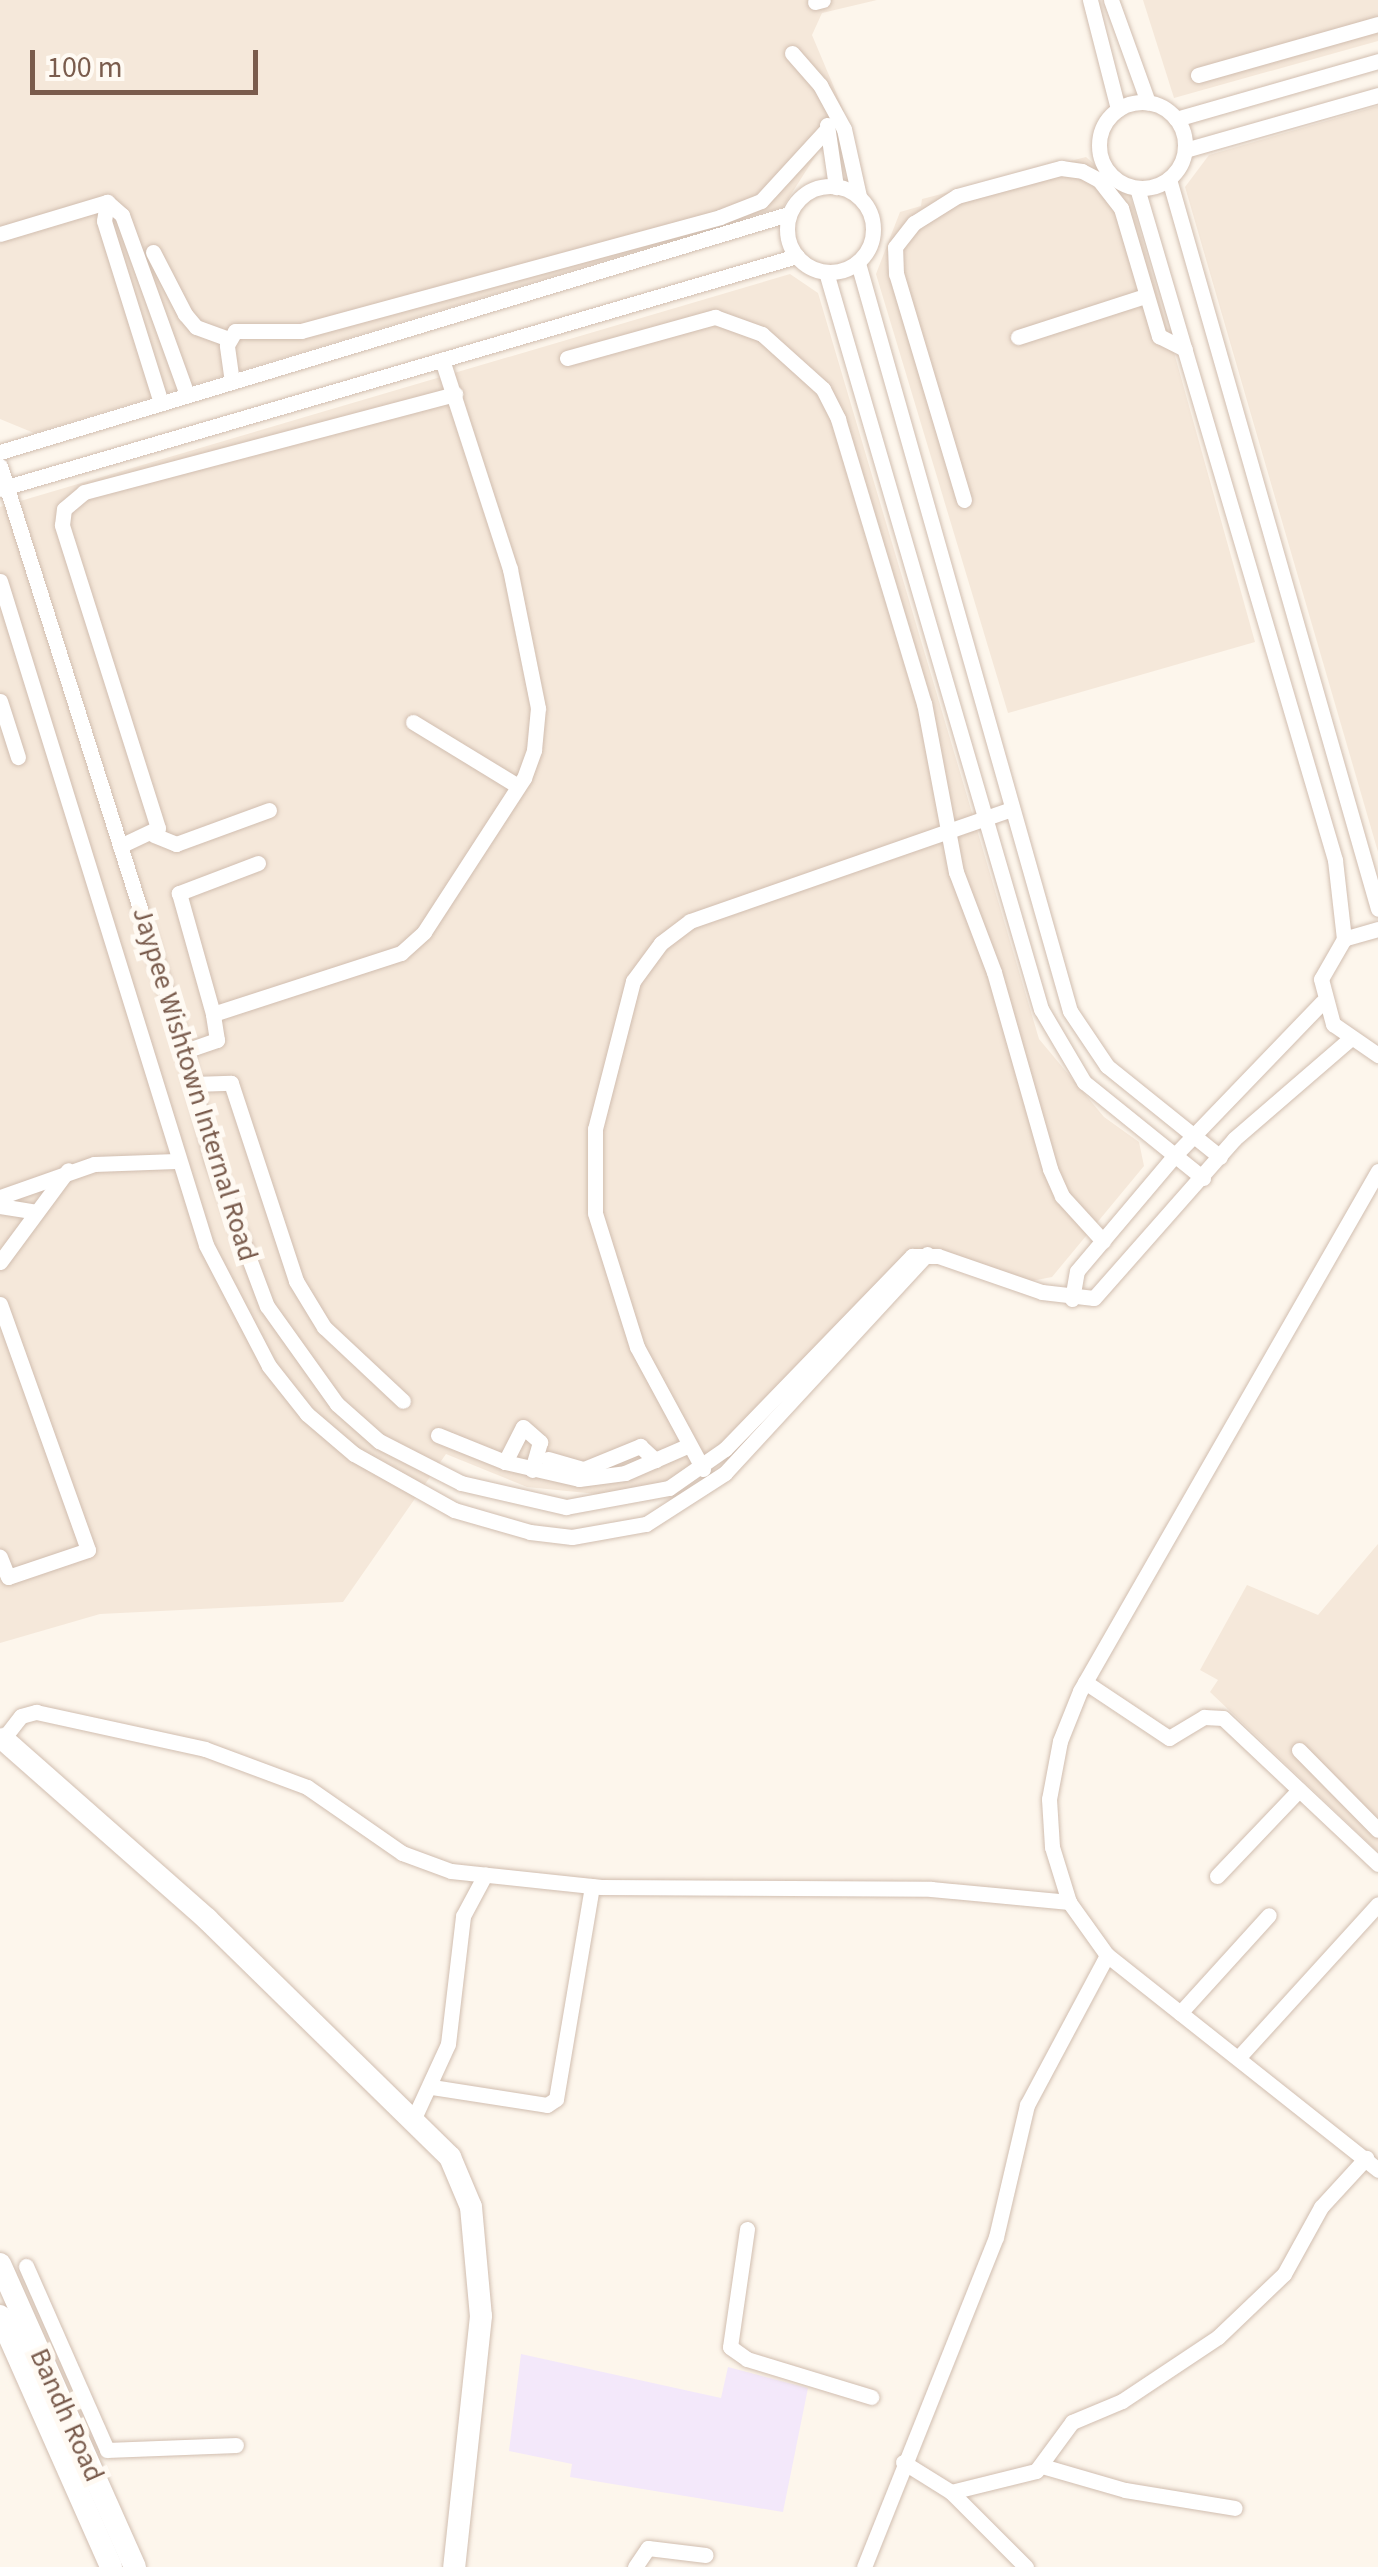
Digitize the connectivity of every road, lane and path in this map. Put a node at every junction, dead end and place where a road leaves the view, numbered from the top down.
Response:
1 (1090, 0) edge
2 (1111, 0) edge
3 (1378, 24) edge
4 (792, 53) dead end
5 (1378, 61) edge
6 (1198, 74) dead end
7 (1378, 95) edge
8 (1148, 102) junction
9 (1118, 109) junction
10 (834, 113) junction
11 (1176, 118) junction
12 (826, 130) junction
13 (1185, 150) junction
14 (1169, 179) junction
15 (836, 187) junction
16 (1138, 188) junction
17 (859, 196) junction
18 (107, 202) junction
19 (786, 214) junction
20 (0, 234) edge
21 (153, 252) dead end
22 (797, 256) junction
23 (858, 264) junction
24 (826, 272) junction
25 (680, 290) junction
26 (1146, 296) junction
27 (689, 320) junction
28 (1018, 336) dead end
29 (228, 339) junction
30 (1185, 349) junction
31 (568, 358) dead end
32 (442, 360) junction
33 (232, 382) junction
34 (455, 394) junction
35 (187, 395) junction
36 (161, 403) junction
37 (0, 452) edge
38 (0, 466) edge
39 (3, 488) edge
40 (964, 500) dead end
41 (0, 580) edge
42 (0, 701) edge
43 (413, 722) dead end
44 (18, 757) dead end
45 (518, 786) junction
46 (977, 788) junction
47 (944, 798) junction
48 (1012, 809) junction
49 (269, 810) dead end
50 (986, 817) junction
51 (948, 830) junction
52 (154, 834) junction
53 (120, 846) junction
54 (258, 863) dead end
55 (1378, 909) edge
56 (1378, 928) edge
57 (1344, 939) junction
58 (1322, 1002) junction
59 (212, 1014) junction
60 (1350, 1039) junction
61 (185, 1050) junction
62 (1378, 1055) edge
63 (193, 1084) junction
64 (1192, 1134) junction
65 (1175, 1155) junction
66 (1220, 1157) junction
67 (176, 1160) junction
68 (68, 1170) junction
69 (1378, 1171) edge
70 (1203, 1178) junction
71 (0, 1197) edge
72 (0, 1206) edge
73 (37, 1212) junction
74 (1102, 1241) junction
75 (927, 1254) junction
76 (0, 1262) edge
77 (1072, 1298) junction
78 (0, 1304) edge
79 (268, 1306) junction
80 (238, 1311) junction
81 (403, 1401) dead end
82 (438, 1435) dead end
83 (687, 1446) junction
84 (548, 1459) dead end
85 (655, 1460) junction
86 (505, 1462) junction
87 (704, 1469) junction
88 (532, 1470) junction
89 (0, 1557) edge
90 (1085, 1682) junction
91 (3, 1739) joint
92 (1300, 1750) dead end
93 (1299, 1790) junction
94 (1378, 1830) edge
95 (1378, 1864) edge
96 (484, 1875) junction
97 (1217, 1876) dead end
98 (592, 1886) junction
99 (1069, 1902) junction
100 (1378, 1904) edge
101 (1269, 1915) dead end
102 (1107, 1955) junction
103 (1180, 2013) junction
104 (1238, 2058) junction
105 (432, 2087) junction
106 (414, 2118) junction
107 (1366, 2158) junction
108 (1378, 2170) edge
109 (747, 2229) dead end
110 (0, 2264) edge
111 (26, 2266) dead end
112 (0, 2316) edge
113 (871, 2397) dead end
114 (236, 2445) dead end
115 (903, 2462) junction
116 (1042, 2466) junction
117 (951, 2492) junction
118 (1235, 2508) dead end
119 (706, 2555) dead end
120 (111, 2567) edge
121 (134, 2567) edge
122 (454, 2567) edge
123 (635, 2567) edge
124 (864, 2567) edge
125 (1026, 2567) edge

1 - 9 street
2 - 8 street
3 - 6 street
4 - 10 street
5 - 11 street
7 - 13 street
8 - 9 street
8 - 11 street
9 - 16 street
10 - 12 street
10 - 17 street
11 - 13 street
12 - 15 street
12 - 29 street
13 - 14 street
14 - 16 street
14 - 55 street
15 - 17 street
15 - 19 street
16 - 30 street
17 - 23 street
18 - 20 street
18 - 35 street
18 - 36 street
19 - 22 street
19 - 33 street
21 - 29 street
22 - 24 street
22 - 25 street
23 - 24 street
23 - 48 street
24 - 46 street
25 - 27 street
25 - 32 street
26 - 28 street
26 - 30 street
26 - 40 street
27 - 31 street
27 - 47 street
29 - 33 street
30 - 57 street
32 - 34 street
32 - 39 street
33 - 35 street
34 - 45 street
34 - 52 street
35 - 36 street
36 - 37 street
38 - 39 street, Jaypee Wishtown Internal Road
39 - 53 street, Jaypee Wishtown Internal Road
41 - 67 street, Jaypee Wishtown Internal Road
42 - 44 street
43 - 45 street
45 - 59 street
46 - 47 street
46 - 50 street
47 - 51 street
48 - 50 street
48 - 64 street
49 - 52 street
50 - 51 street
50 - 65 street
51 - 74 street
51 - 83 street
52 - 53 street
53 - 61 street, Jaypee Wishtown Internal Road
54 - 59 street
56 - 57 street
57 - 58 street
58 - 60 street
58 - 64 street
59 - 61 street
60 - 62 street
60 - 66 street
61 - 63 street, Jaypee Wishtown Internal Road
63 - 79 street, Jaypee Wishtown Internal Road
63 - 81 street
64 - 65 street
64 - 66 street
65 - 70 street
65 - 74 street
66 - 70 street
67 - 68 street
67 - 80 street, Jaypee Wishtown Internal Road
68 - 71 street
68 - 73 street
69 - 90 street
70 - 77 street
72 - 73 street
73 - 76 street
74 - 77 street
75 - 77 street
75 - 80 street, Jaypee Wishtown Internal Road
75 - 87 street, Jaypee Wishtown Internal Road
78 - 89 street
79 - 80 street
79 - 87 street, Jaypee Wishtown Internal Road
82 - 86 street
83 - 85 street
83 - 87 street
84 - 85 street
85 - 88 street
86 - 88 street
86 - 88 street
90 - 93 street
90 - 99 street
91 - 96 street
91 - 106 street
92 - 94 street
93 - 95 street
93 - 97 street
96 - 98 street
96 - 105 street
98 - 99 street
98 - 105 street
99 - 102 street
100 - 104 street
101 - 103 street
102 - 103 street
102 - 115 street
103 - 104 street
104 - 107 street
105 - 106 street
106 - 122 street
107 - 108 street
107 - 116 street
109 - 113 street
110 - 121 street, Bandh Road
111 - 114 street
112 - 120 street, Bandh Road
115 - 117 street
115 - 124 street
116 - 117 street
116 - 118 street
117 - 125 street
119 - 123 street

